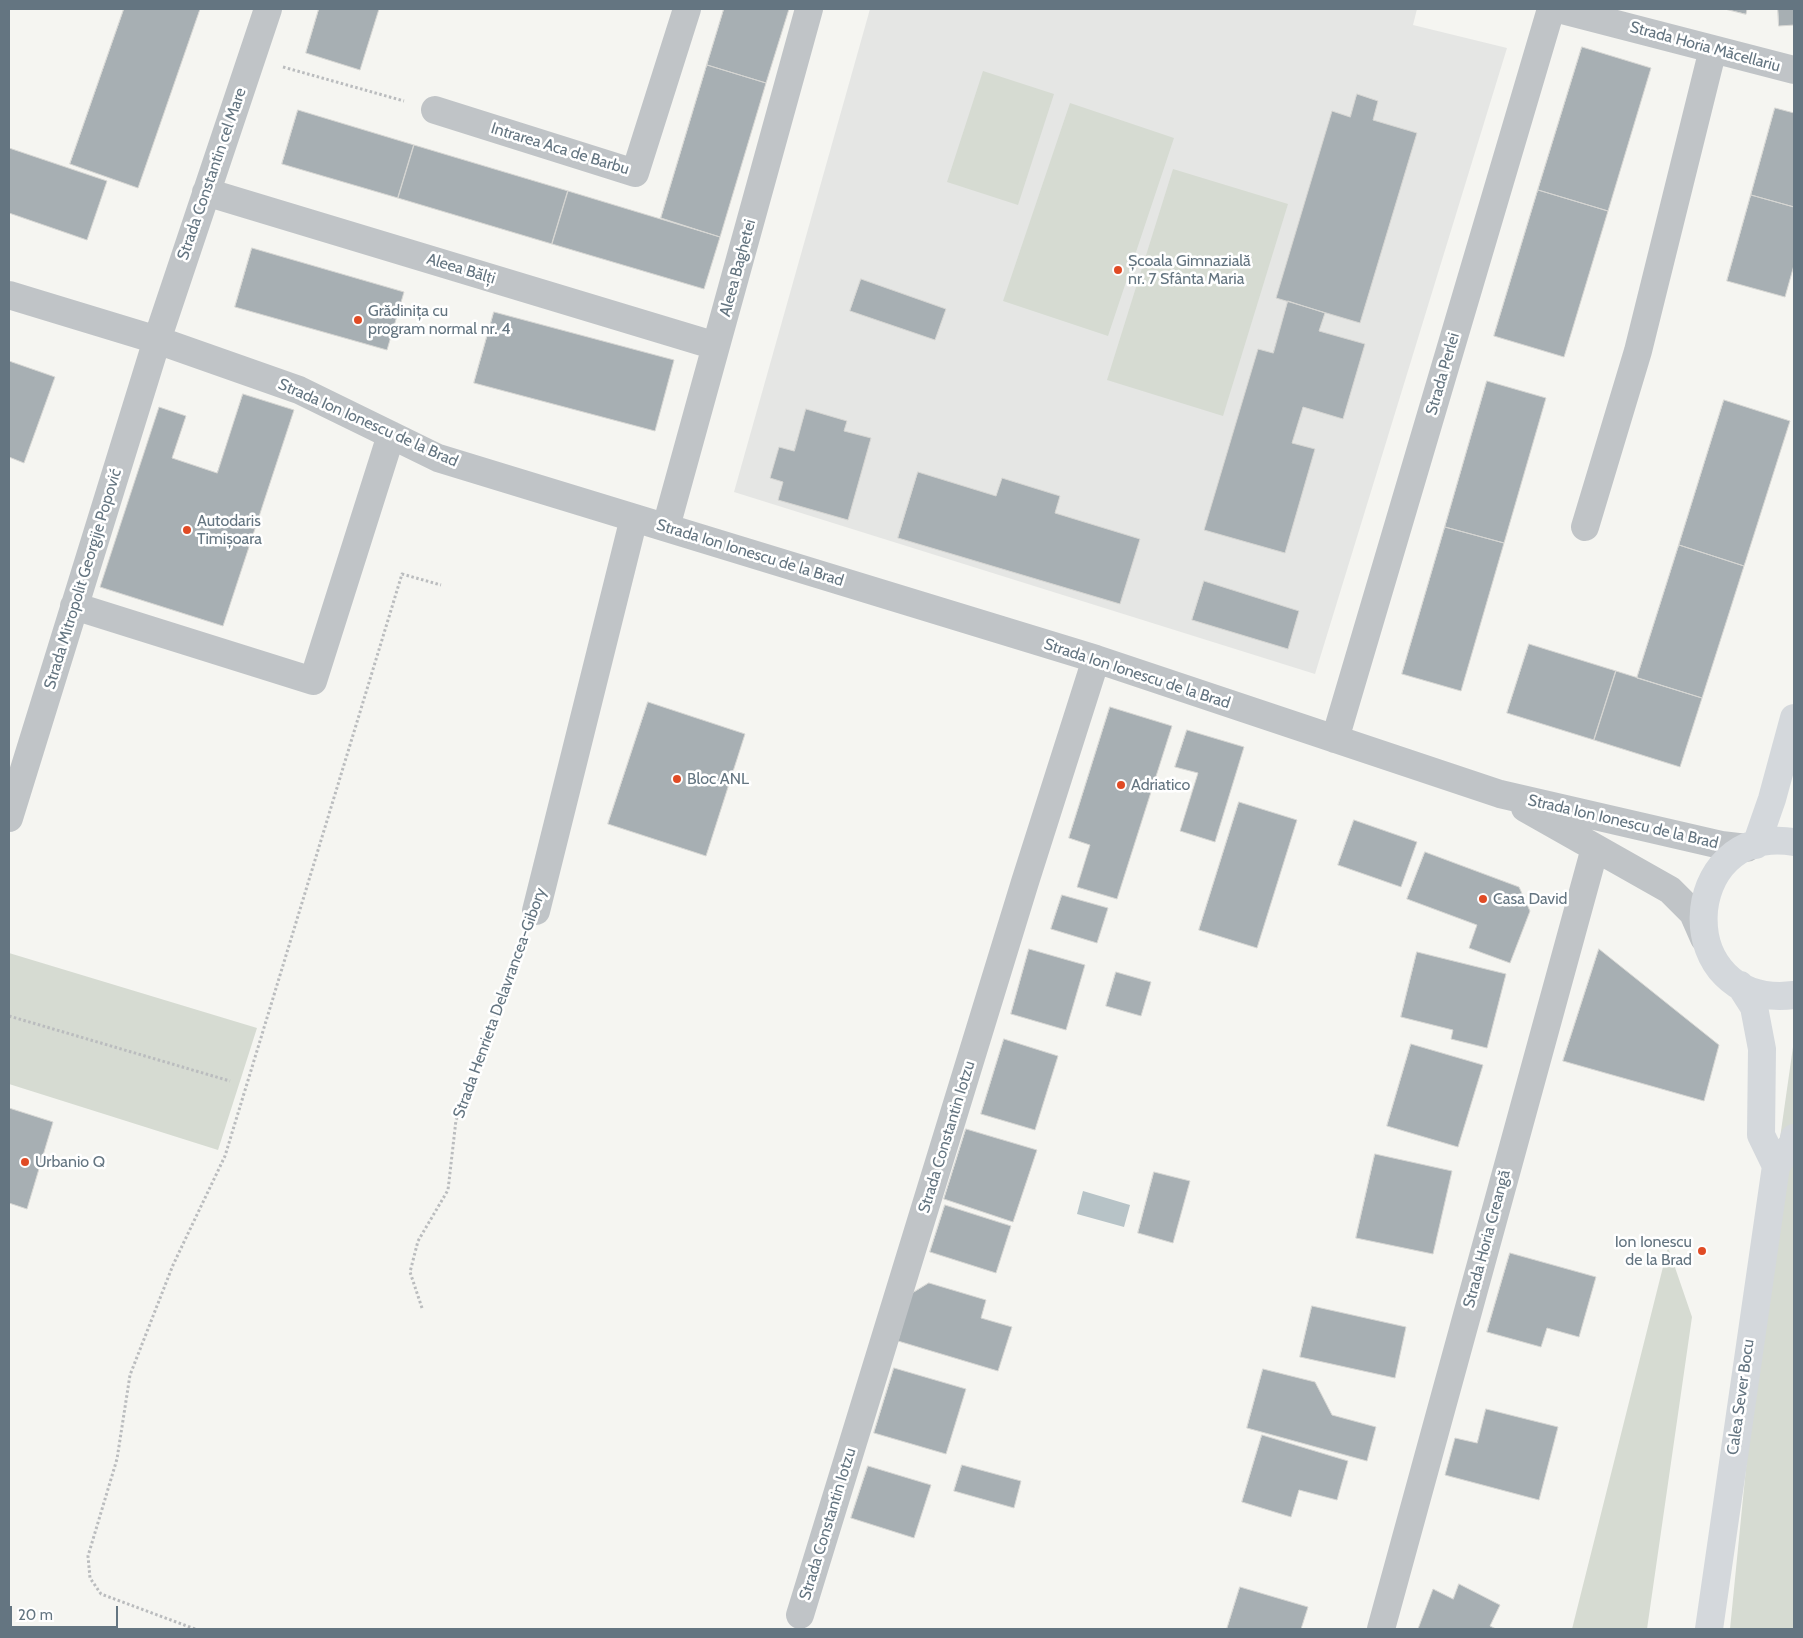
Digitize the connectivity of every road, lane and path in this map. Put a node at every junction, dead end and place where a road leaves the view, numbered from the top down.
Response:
1 (268, 9) edge
2 (687, 9) edge
3 (809, 9) edge
4 (1551, 9) edge
5 (1558, 9) edge
6 (1713, 49) junction
7 (251, 58) junction
8 (1794, 70) edge
9 (435, 110) joint
10 (206, 192) junction
11 (9, 295) edge
12 (157, 340) junction
13 (716, 346) junction
14 (391, 435) junction
15 (634, 518) junction
16 (666, 527) junction
17 (1585, 527) dead end
18 (441, 585) dead end
19 (74, 606) junction
20 (1096, 659) junction
21 (1794, 718) edge
22 (1335, 739) junction
23 (1500, 794) junction
24 (9, 818) edge
25 (1794, 842) edge
26 (1751, 847) junction
27 (1595, 848) junction
28 (536, 911) joint
29 (1704, 938) junction
30 (1740, 985) junction
31 (1794, 995) edge
32 (9, 1016) edge
33 (230, 1081) dead end
34 (1794, 1138) edge
35 (1776, 1166) junction
36 (422, 1308) dead end
37 (800, 1615) dead end
38 (194, 1629) edge
39 (1381, 1629) edge
40 (1709, 1629) edge

1 - 7 street, Strada Constantin cel Mare
2 - 9 street, Intrarea Aca de Barbu
3 - 13 street, Aleea Baghetei
4 - 22 street, Strada Perlei
5 - 6 street, Strada Horia Măcellariu
6 - 8 street, Strada Horia Măcellariu
6 - 17 street
7 - 9 path
7 - 10 street, Strada Constantin cel Mare
10 - 12 street, Strada Constantin cel Mare
10 - 13 street, Aleea Bălți
11 - 12 street, Strada Ion Ionescu de la Brad
12 - 14 street, Strada Ion Ionescu de la Brad
12 - 19 street, Strada Mitropolit Georgije Popović
13 - 16 street, Aleea Baghetei
14 - 15 street, Strada Ion Ionescu de la Brad
14 - 19 street
15 - 16 street, Strada Ion Ionescu de la Brad
15 - 28 street, Strada Henrieta Delavrancea-Gibory
16 - 20 street, Strada Ion Ionescu de la Brad
18 - 38 path
19 - 24 street, Strada Mitropolit Georgije Popović
20 - 22 street, Strada Ion Ionescu de la Brad
20 - 37 street, Strada Constantin Iotzu
21 - 26 main road
22 - 23 street, Strada Ion Ionescu de la Brad
23 - 26 street, Strada Ion Ionescu de la Brad
23 - 27 street, Strada Ion Ionescu de la Brad
25 - 26 main road
26 - 29 main road
27 - 29 street, Strada Ion Ionescu de la Brad
27 - 39 street, Strada Horia Creangă
28 - 36 path, Strada Henrieta Delavrancea-Gibory
29 - 30 main road
30 - 31 main road
30 - 35 main road
32 - 33 path
34 - 35 main road, Calea Sever Bocu
35 - 40 main road, Calea Sever Bocu

